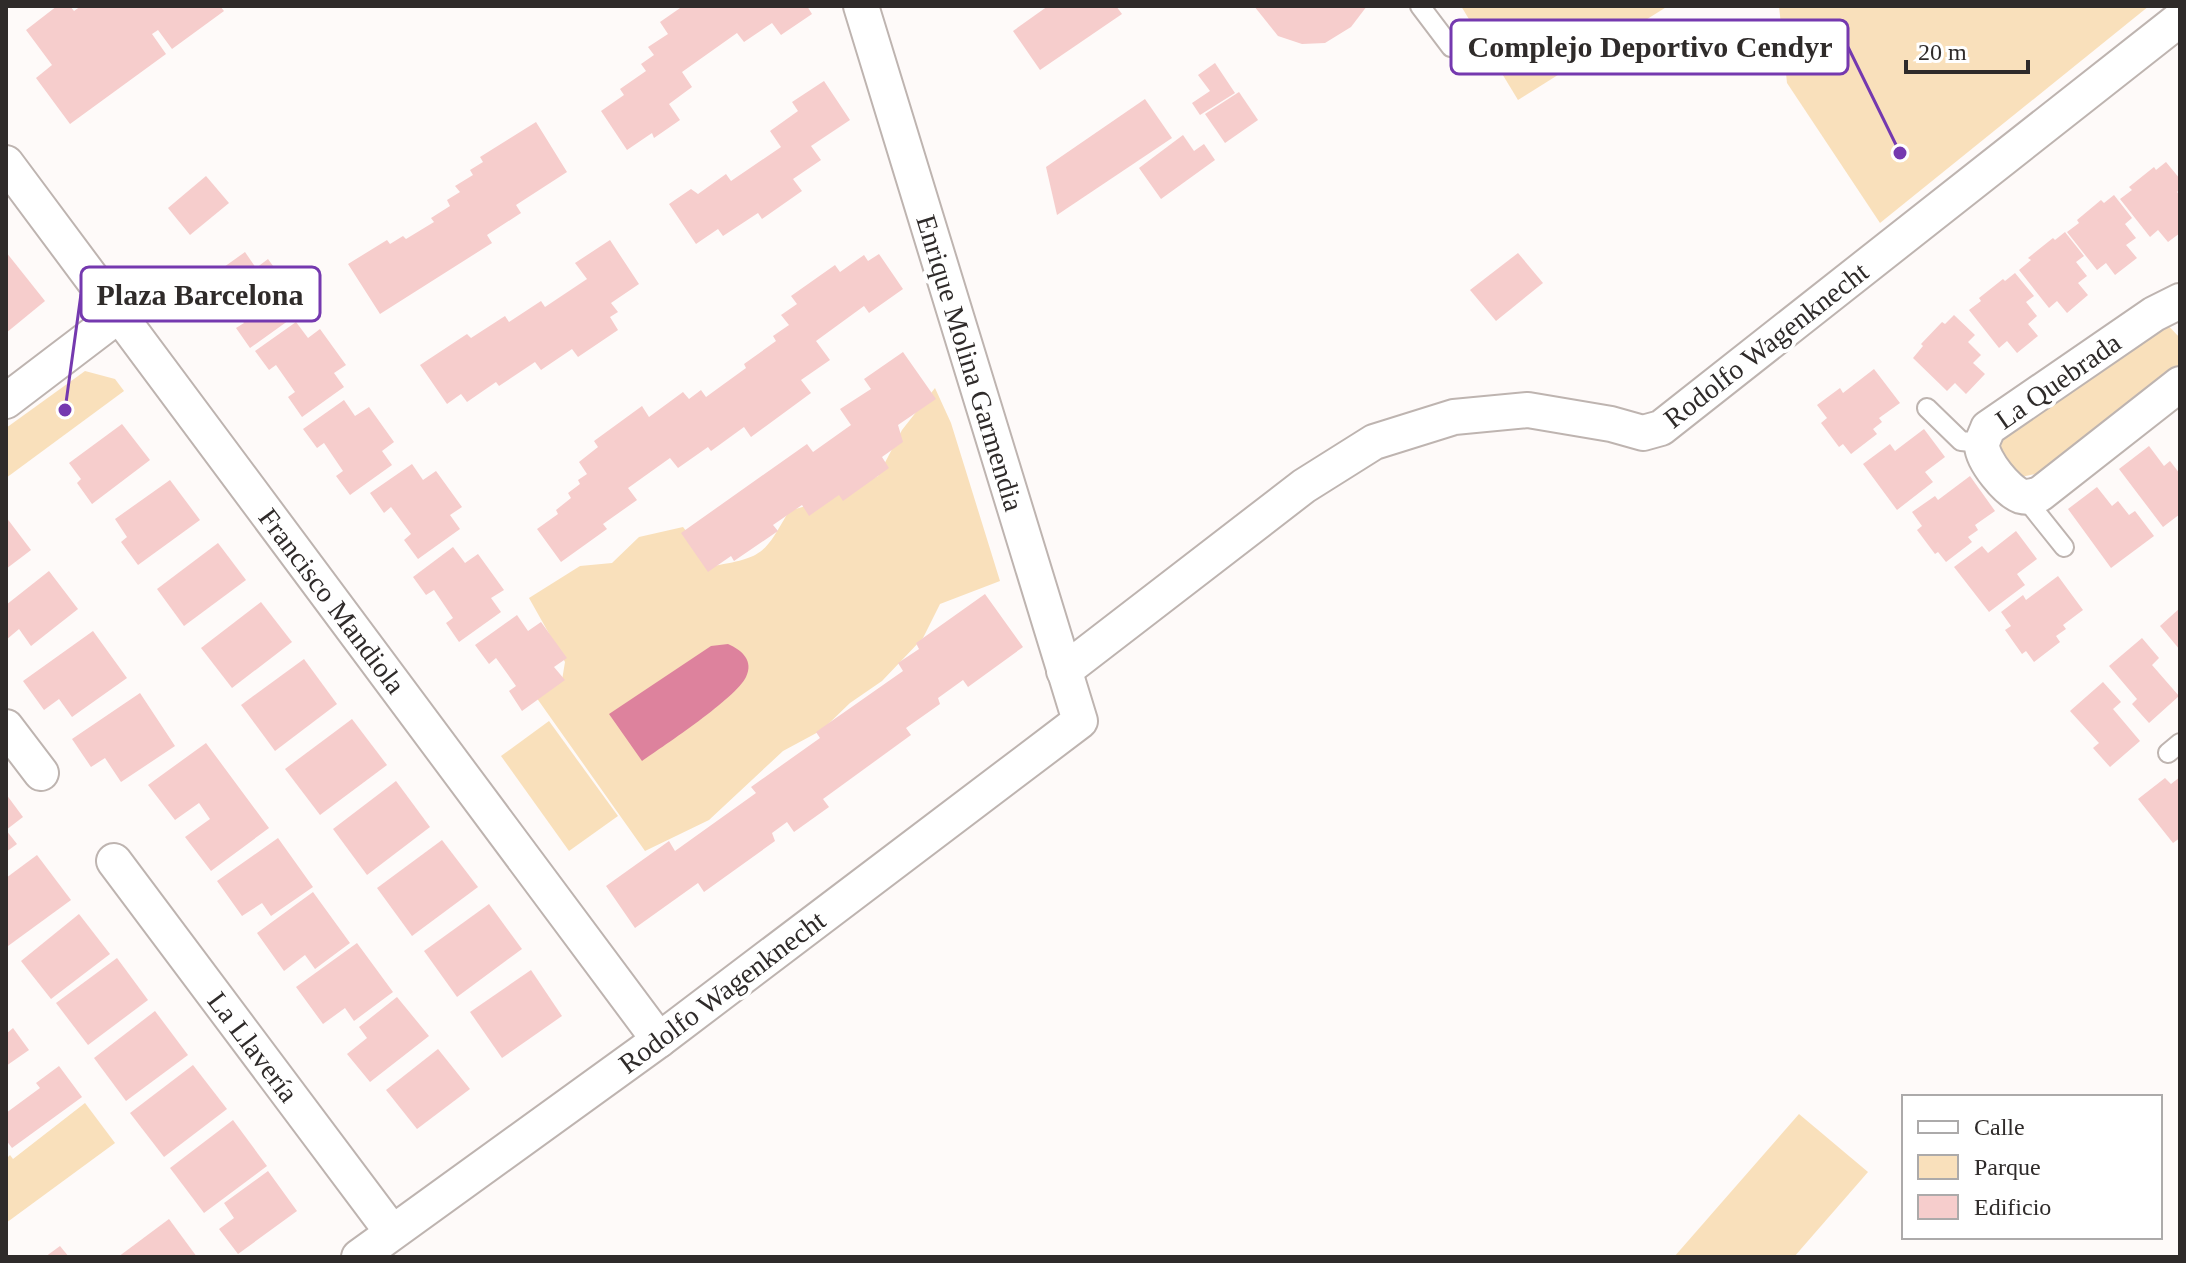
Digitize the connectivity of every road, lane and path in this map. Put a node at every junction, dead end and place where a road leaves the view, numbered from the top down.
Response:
1 (861, 6) edge
2 (1420, 6) edge
3 (2180, 19) edge
4 (1451, 47) dead end
5 (6, 163) edge
6 (119, 315) junction
7 (2171, 315) edge
8 (2178, 391) edge
9 (6, 401) edge
10 (1927, 408) dead end
11 (1982, 443) junction
12 (2030, 497) junction
13 (2064, 547) dead end
14 (1064, 671) junction
15 (1080, 721) joint
16 (6, 727) edge
17 (41, 773) dead end
18 (114, 861) dead end
19 (659, 1040) junction
20 (392, 1232) junction
21 (359, 1257) edge

1 - 14 street, Enrique Molina Garmendia
2 - 4 lane
3 - 14 street, Rodolfo Wagenknecht
5 - 6 street, Francisco Mandiola
6 - 9 street
6 - 19 street, Francisco Mandiola
7 - 11 street, La Quebrada
8 - 12 street
10 - 11 lane
11 - 12 street, La Quebrada
12 - 13 lane
14 - 15 street, Enrique Molina Garmendia
15 - 19 street, Rodolfo Wagenknecht
16 - 17 street
18 - 20 street, La Llavería
19 - 20 street, Rodolfo Wagenknecht
20 - 21 street, Rodolfo Wagenknecht

